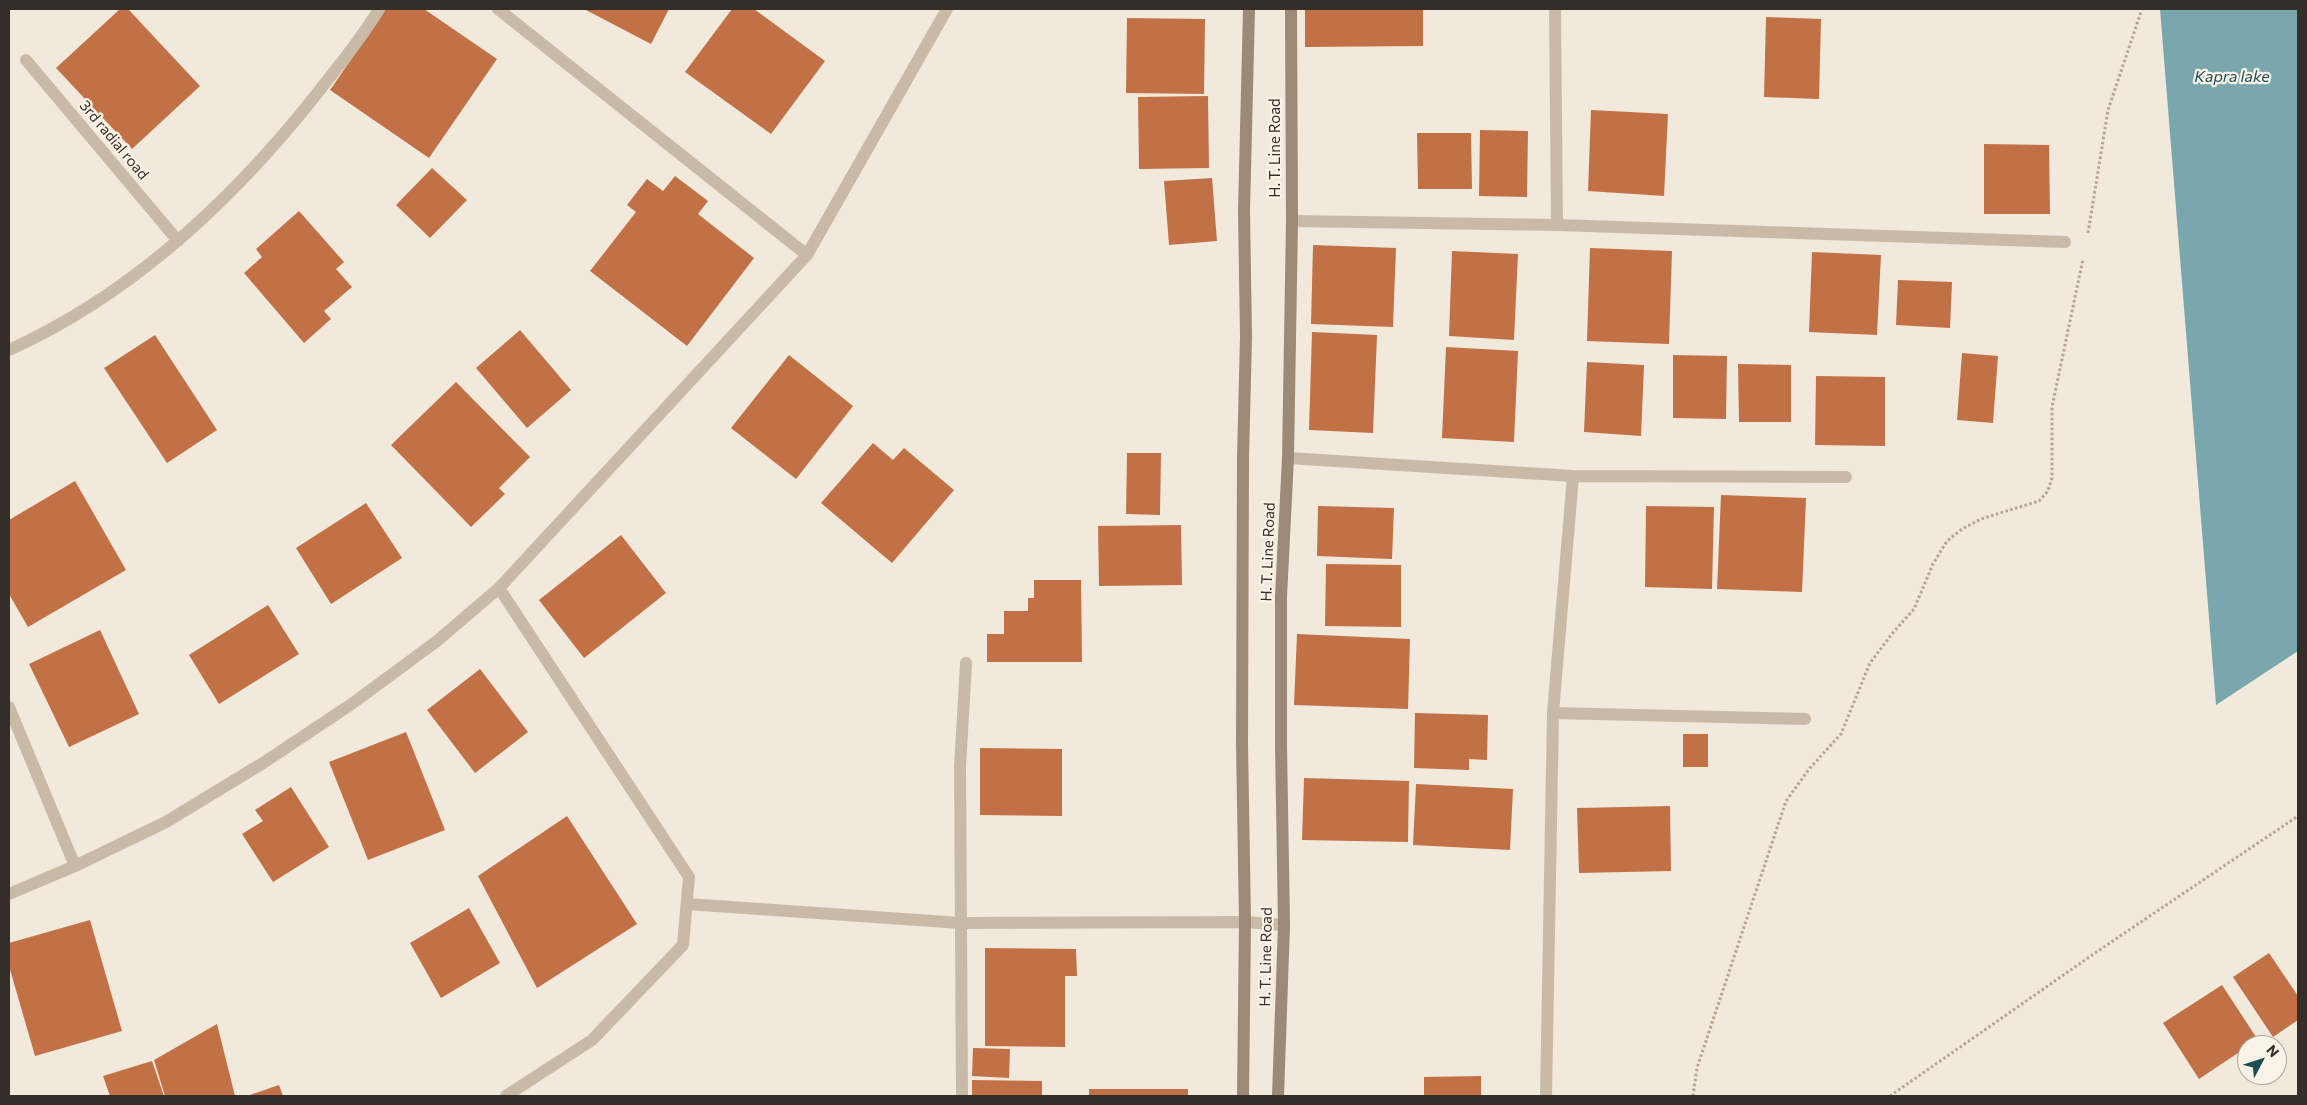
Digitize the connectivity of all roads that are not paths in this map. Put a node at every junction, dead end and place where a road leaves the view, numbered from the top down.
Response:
1 (379, 9) edge
2 (498, 9) edge
3 (947, 9) edge
4 (1249, 9) edge
5 (1290, 9) edge
6 (1555, 9) edge
7 (26, 60) dead end
8 (1292, 221) junction
9 (1557, 225) junction
10 (178, 241) junction
11 (2065, 242) dead end
12 (807, 255) junction
13 (9, 350) edge
14 (1288, 458) junction
15 (1574, 476) junction
16 (1846, 477) dead end
17 (499, 588) junction
18 (966, 662) dead end
19 (9, 707) edge
20 (1554, 713) junction
21 (1805, 719) dead end
22 (75, 866) junction
23 (9, 894) edge
24 (687, 904) junction
25 (1245, 922) junction
26 (961, 923) junction
27 (1284, 925) junction
28 (506, 1096) edge
29 (962, 1096) edge
30 (1243, 1096) edge
31 (1278, 1096) edge
32 (1546, 1096) edge

1 - 10 street
2 - 12 street
3 - 12 street
4 - 25 street, H. T. Line Road
5 - 8 street, H. T. Line Road
6 - 9 street
7 - 10 street, 3rd radial road
8 - 9 street
8 - 14 street, H. T. Line Road
9 - 11 street
10 - 13 street
12 - 17 street
14 - 15 street
14 - 27 street, H. T. Line Road
15 - 16 street
15 - 20 street
17 - 22 street
17 - 24 street
18 - 26 street
19 - 22 street
20 - 21 street
20 - 32 street
22 - 23 street
24 - 26 street
24 - 28 street
25 - 26 street
25 - 27 street
25 - 30 street, H. T. Line Road
26 - 29 street
27 - 31 street, H. T. Line Road

